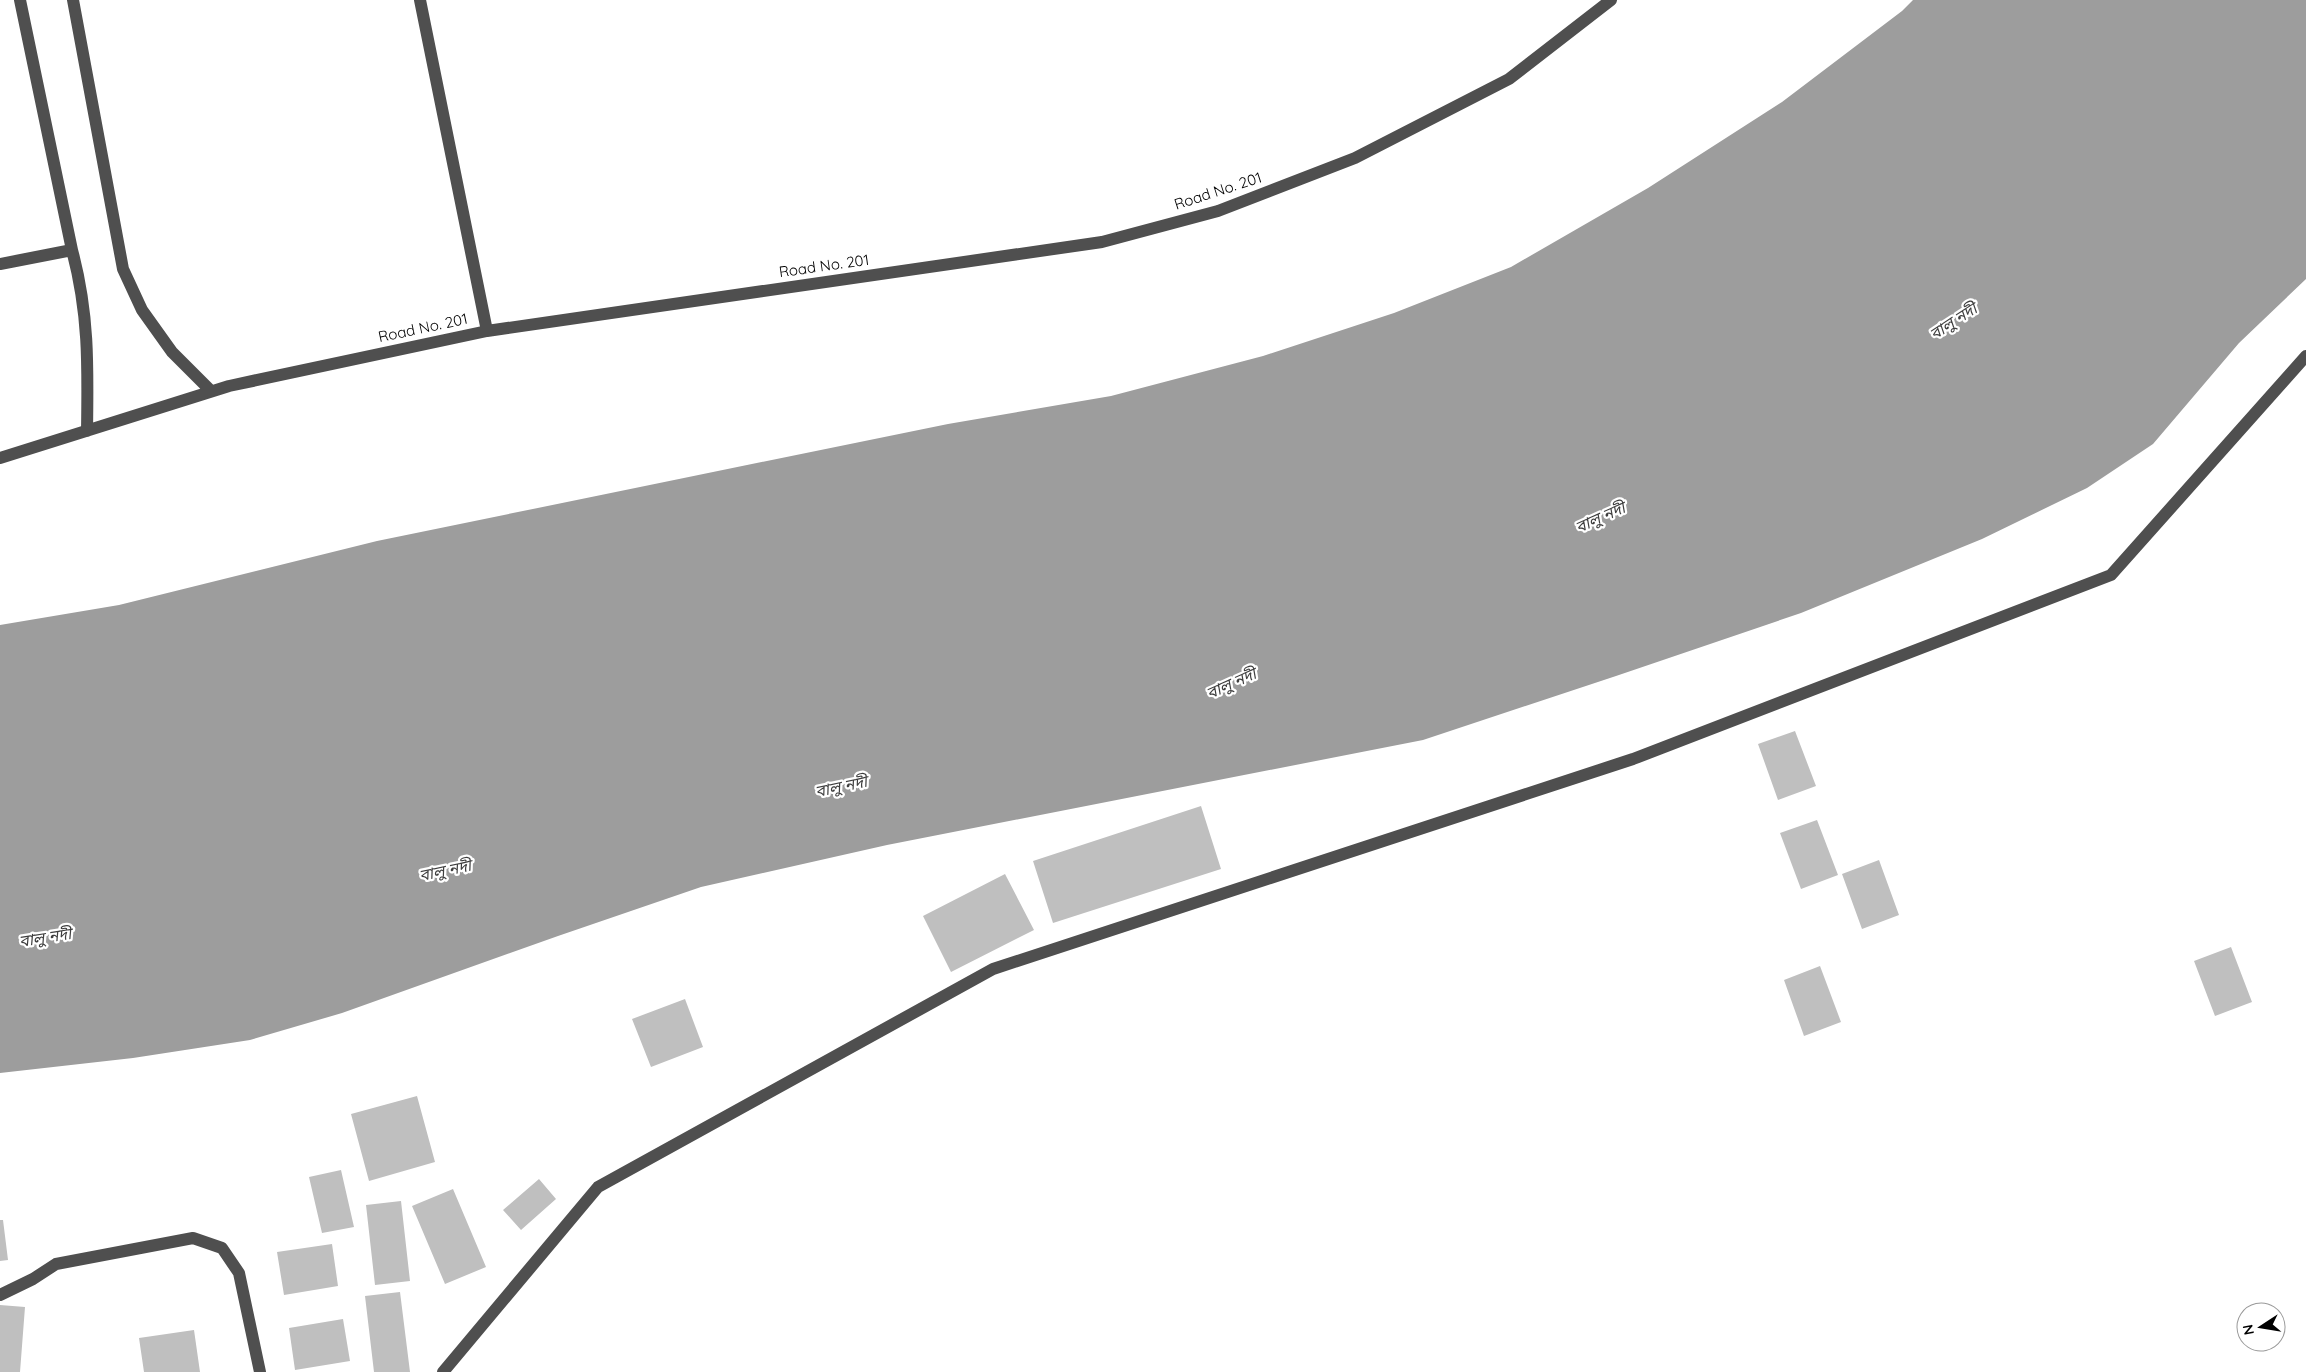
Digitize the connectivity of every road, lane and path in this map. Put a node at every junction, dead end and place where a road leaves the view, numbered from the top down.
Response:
1 (20, 0) edge
2 (72, 0) edge
3 (420, 0) edge
4 (1611, 0) edge
5 (72, 250) junction
6 (0, 264) edge
7 (487, 331) junction
8 (2306, 356) edge
9 (211, 391) junction
10 (87, 431) junction
11 (0, 458) edge
12 (0, 1295) edge
13 (260, 1372) edge
14 (443, 1372) edge

1 - 5 street
2 - 9 street
3 - 7 street
4 - 7 street, Road No. 201
5 - 6 street
5 - 10 street
7 - 9 street, Road No. 201
8 - 14 street
9 - 10 street, Road No. 201
10 - 11 street, Road No. 201
12 - 13 street

